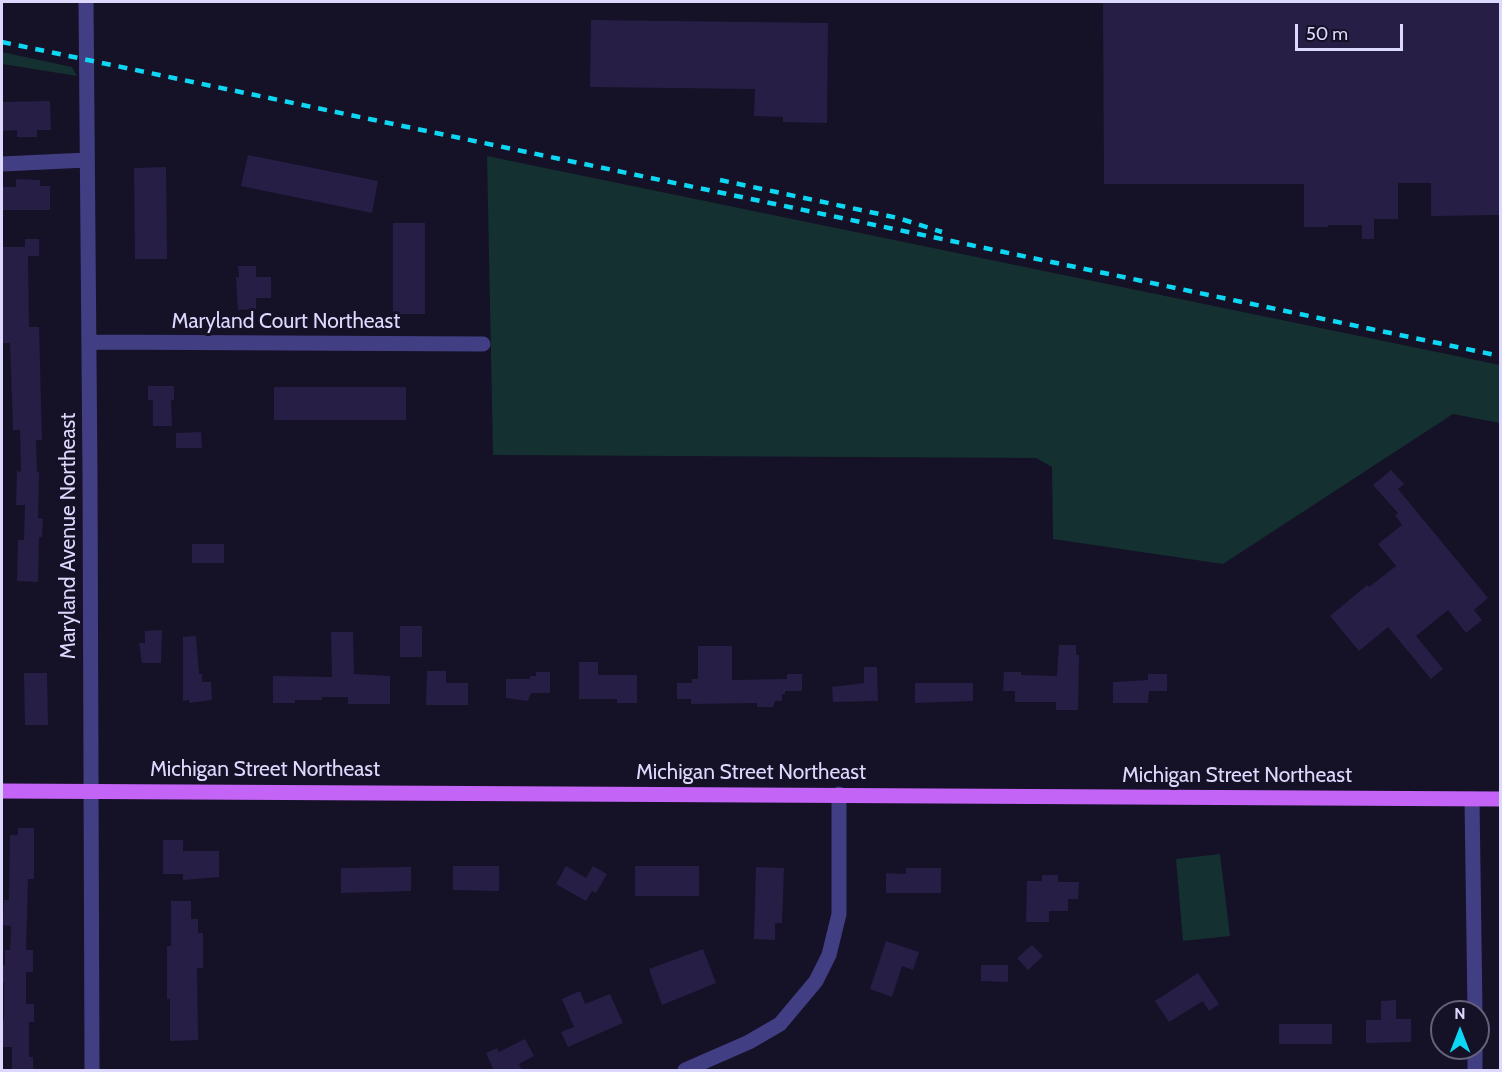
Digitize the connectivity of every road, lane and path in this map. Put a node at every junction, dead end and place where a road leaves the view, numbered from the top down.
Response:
1 (86, 2) edge
2 (87, 160) junction
3 (2, 164) edge
4 (90, 342) junction
5 (483, 344) dead end
6 (90, 790) junction
7 (2, 791) edge
8 (839, 794) junction
9 (1472, 799) junction
10 (1500, 799) edge
11 (1474, 1000) edge
12 (92, 1071) edge
13 (685, 1071) edge

1 - 2 street, Maryland Avenue Northeast
2 - 3 street
2 - 4 street, Maryland Avenue Northeast
4 - 5 street, Maryland Court Northeast
4 - 6 street, Maryland Avenue Northeast
6 - 7 main road, Michigan Street Northeast
6 - 8 main road, Michigan Street Northeast
6 - 12 street, Maryland Avenue Northeast
8 - 9 main road, Michigan Street Northeast
8 - 13 street
9 - 10 main road, Michigan Street Northeast
9 - 11 street

